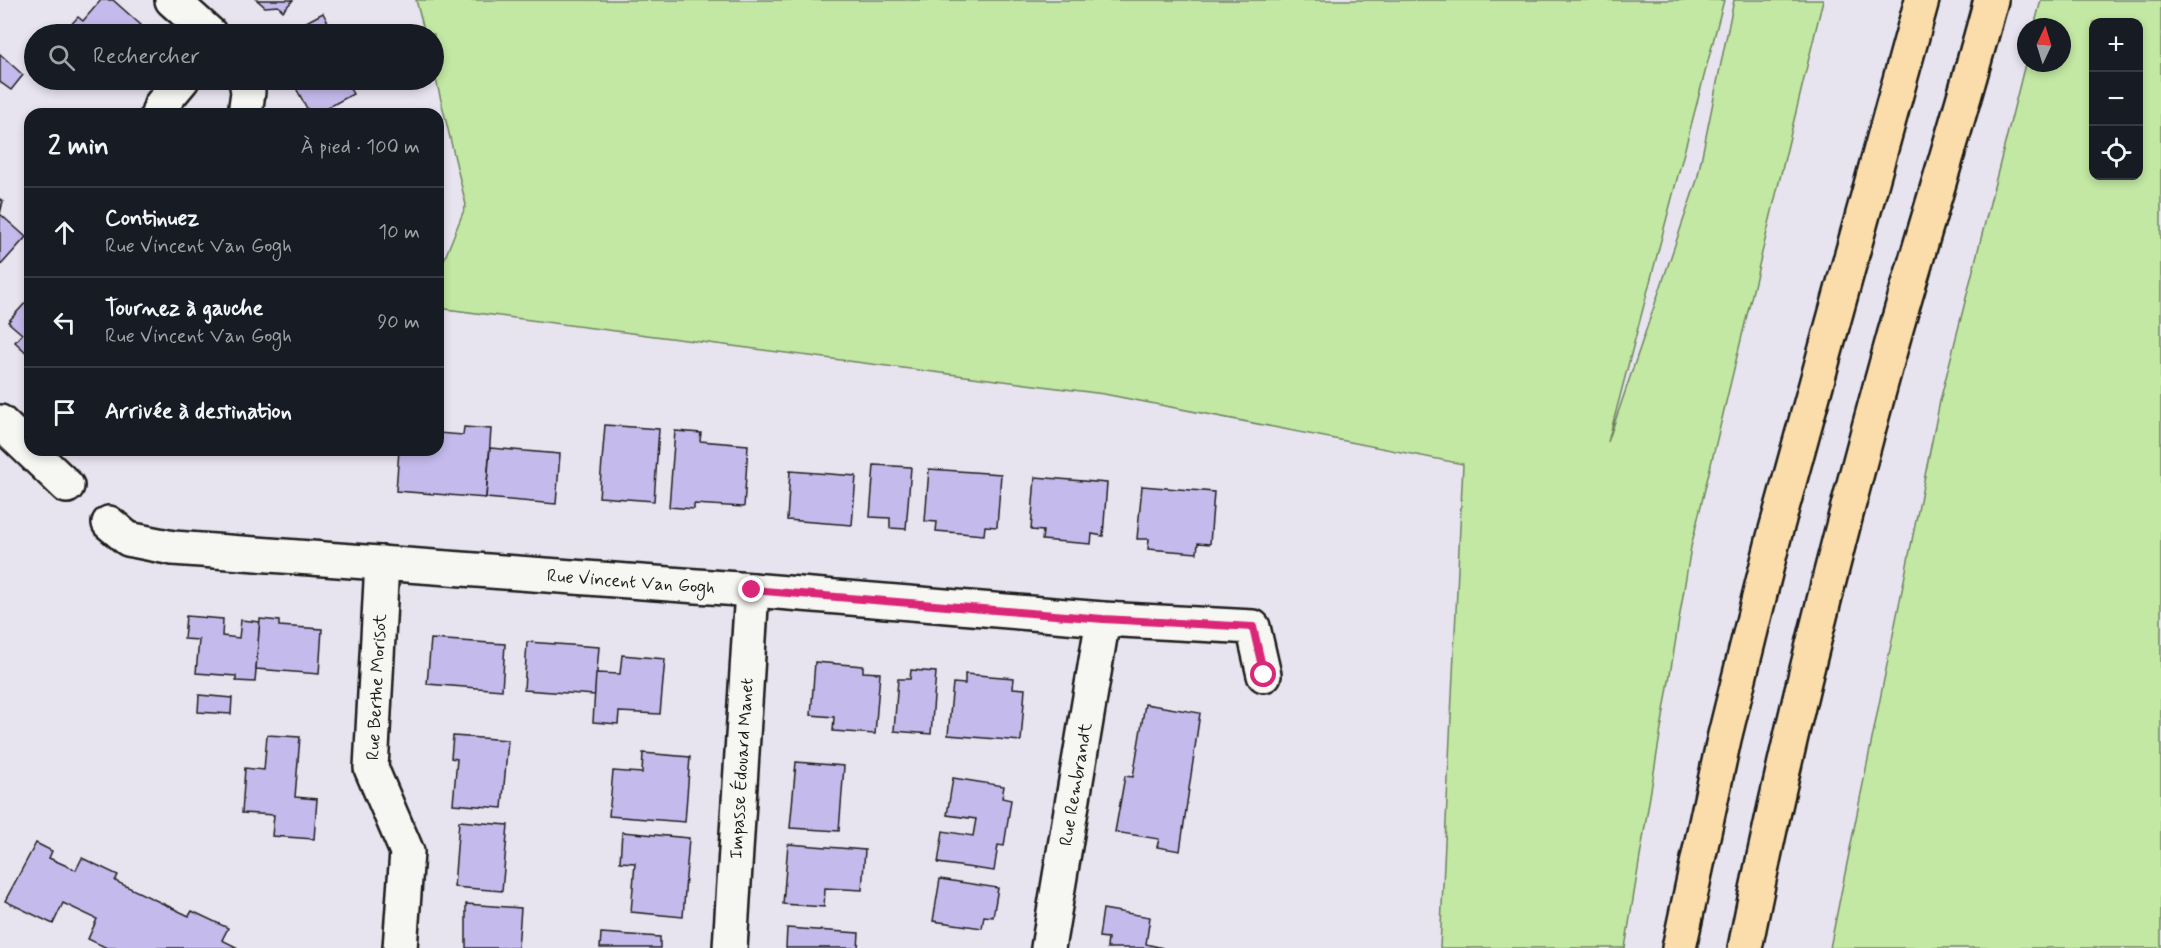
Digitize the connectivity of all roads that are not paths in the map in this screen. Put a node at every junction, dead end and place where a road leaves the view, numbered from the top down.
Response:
1 (172, 0) edge
2 (1922, 0) edge
3 (1991, 0) edge
4 (199, 24) edge
5 (174, 90) edge
6 (248, 90) edge
7 (160, 108) edge
8 (246, 108) edge
9 (0, 422) edge
10 (24, 445) edge
11 (36, 456) edge
12 (67, 486) dead end
13 (109, 523) dead end
14 (382, 563) junction
15 (752, 590) junction
16 (1103, 619) junction
17 (1264, 675) dead end
18 (400, 948) edge
19 (730, 948) edge
20 (1048, 948) edge
21 (1679, 948) edge
22 (1745, 948) edge

1 - 4 street
2 - 21 highway
3 - 22 highway
5 - 7 street
6 - 8 street
9 - 10 street
11 - 12 street
13 - 14 street, Rue Vincent Van Gogh
14 - 15 street, Rue Vincent Van Gogh
14 - 18 street, Rue Berthe Morisot
15 - 16 street, Rue Vincent Van Gogh
15 - 19 street, Impasse Édouard Manet
16 - 17 street, Rue Vincent Van Gogh
16 - 20 street, Rue Rembrandt

